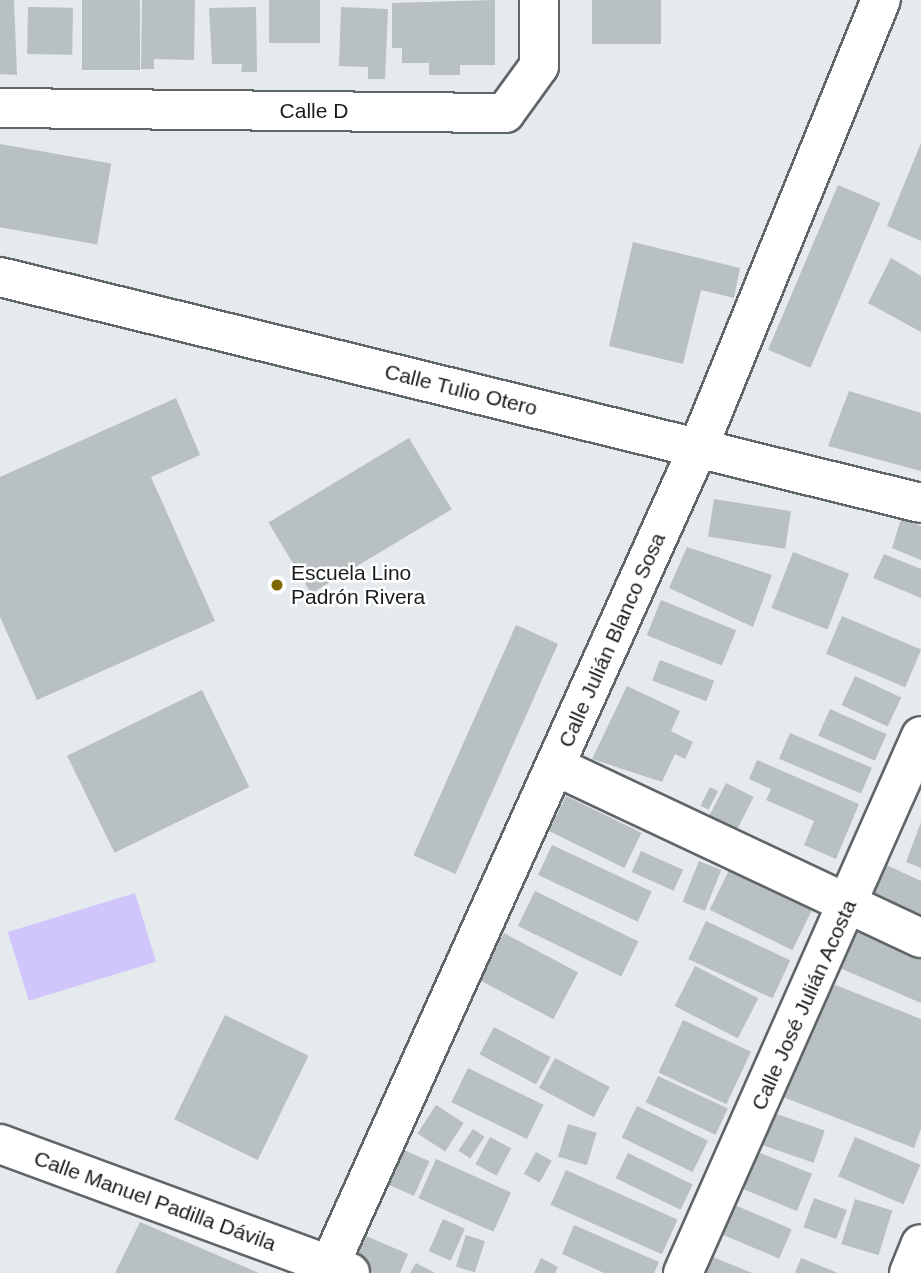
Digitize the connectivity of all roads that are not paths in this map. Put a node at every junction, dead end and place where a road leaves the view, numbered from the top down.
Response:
1 (539, 0) edge
2 (881, 0) edge
3 (0, 108) edge
4 (0, 277) edge
5 (698, 448) junction
6 (921, 503) edge
7 (921, 736) edge
8 (555, 766) junction
9 (849, 904) junction
10 (921, 937) edge
11 (0, 1144) edge
12 (921, 1244) edge
13 (335, 1270) edge
14 (684, 1273) edge
15 (909, 1273) edge

1 - 3 street, Calle D
2 - 5 street, Calle Julián Blanco Sosa
4 - 5 street, Calle Tulio Otero
5 - 6 street, Calle Tulio Otero
5 - 8 street, Calle Julián Blanco Sosa
7 - 9 street, Calle José Julián Acosta
8 - 9 street
8 - 13 street, Calle Julián Blanco Sosa
9 - 10 street
9 - 14 street, Calle José Julián Acosta
11 - 13 street, Calle Manuel Padilla Dávila
12 - 15 street

